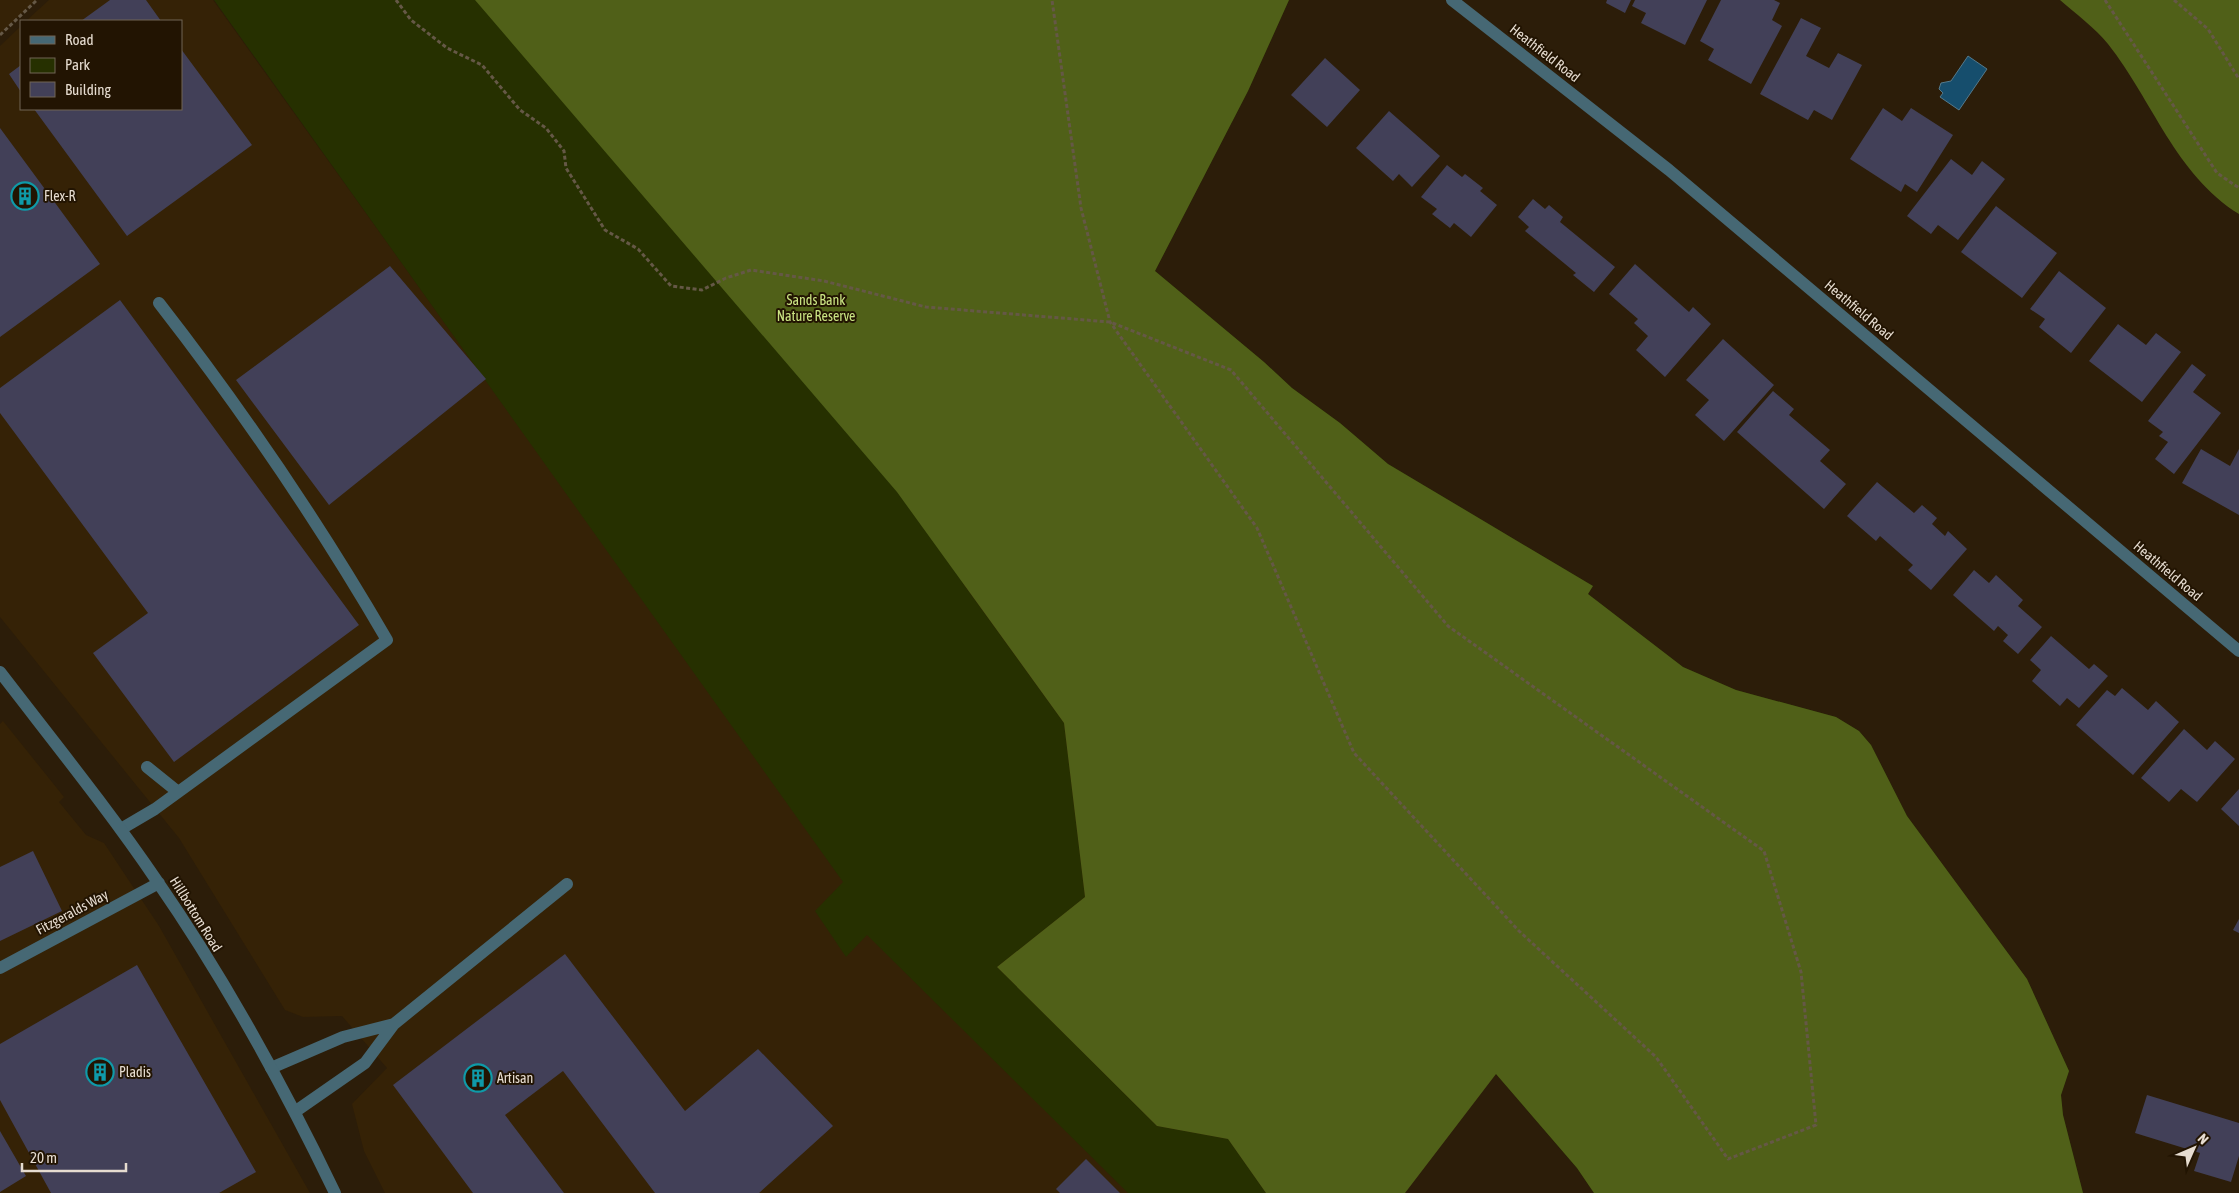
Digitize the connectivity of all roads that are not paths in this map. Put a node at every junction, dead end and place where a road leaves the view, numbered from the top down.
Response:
1 (1452, 0) edge
2 (159, 303) dead end
3 (2239, 651) edge
4 (0, 672) edge
5 (147, 767) dead end
6 (178, 792) junction
7 (121, 829) junction
8 (159, 883) junction
9 (567, 884) dead end
10 (0, 968) edge
11 (394, 1024) junction
12 (271, 1068) junction
13 (296, 1112) junction
14 (335, 1193) edge

1 - 3 street, Heathfield Road
2 - 6 street
4 - 7 street, Hillbottom Road
5 - 6 street
6 - 7 street
7 - 8 street, Hillbottom Road
8 - 10 street, Fitzgeralds Way
8 - 12 street, Hillbottom Road
9 - 11 street
11 - 12 street
11 - 13 street
12 - 13 street, Hillbottom Road
13 - 14 street, Hillbottom Road

